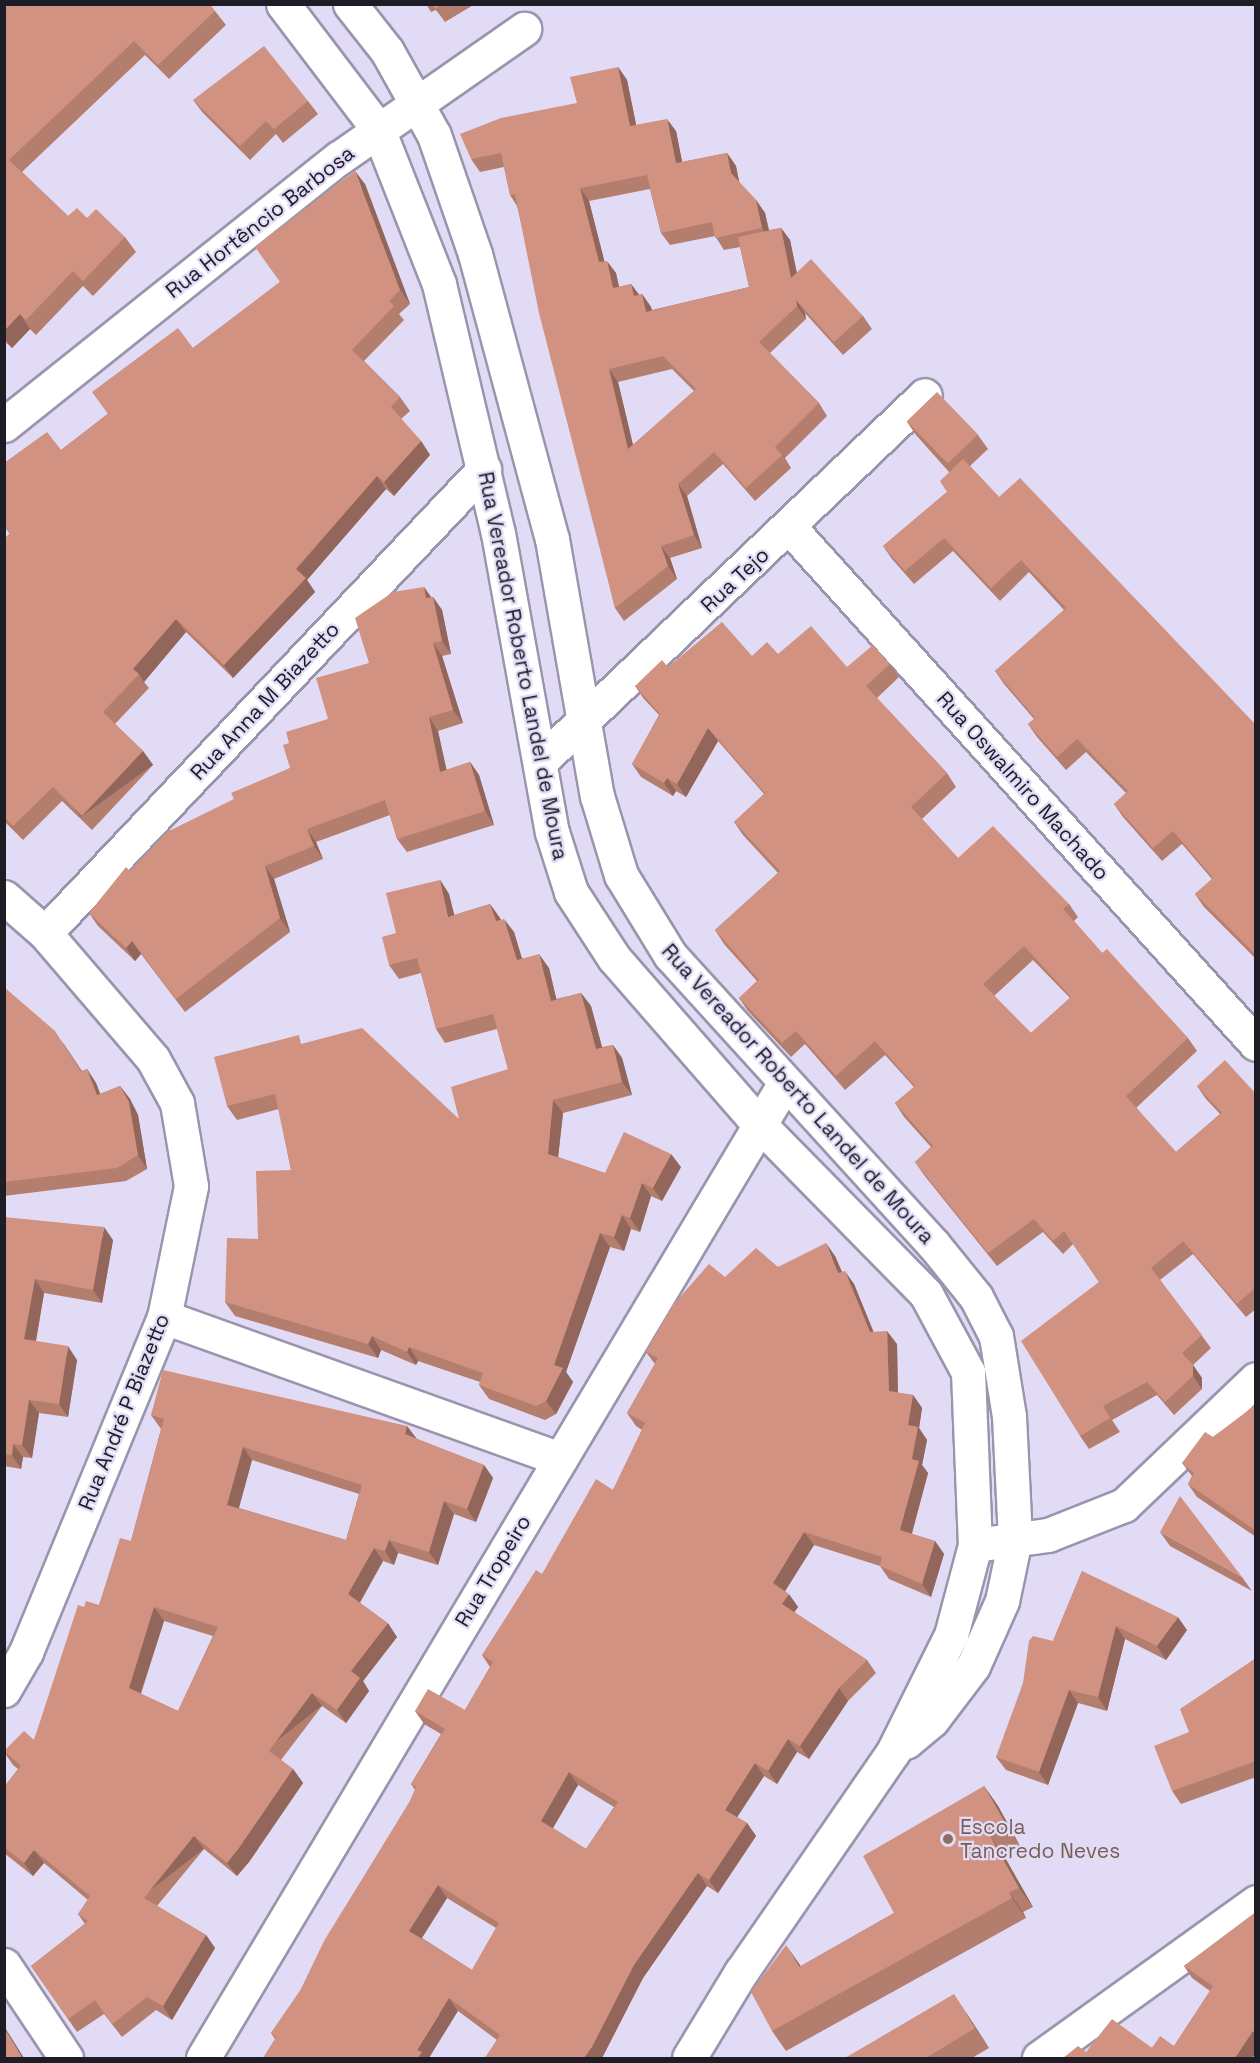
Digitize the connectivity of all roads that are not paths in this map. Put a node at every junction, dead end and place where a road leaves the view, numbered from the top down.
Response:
1 (283, 4) edge
2 (350, 4) edge
3 (524, 28) dead end
4 (416, 103) junction
5 (378, 129) junction
6 (925, 395) dead end
7 (4, 425) edge
8 (484, 469) junction
9 (790, 528) junction
10 (585, 720) junction
11 (541, 761) junction
12 (4, 897) edge
13 (45, 933) junction
14 (1256, 1044) edge
15 (784, 1084) junction
16 (759, 1124) junction
17 (164, 1317) junction
18 (1256, 1379) edge
19 (560, 1459) junction
20 (1015, 1539) junction
21 (975, 1545) junction
22 (4, 1690) edge
23 (893, 1752) junction
24 (1256, 1902) edge
25 (4, 1965) edge
26 (66, 2058) edge
27 (203, 2058) edge
28 (689, 2058) edge
29 (1039, 2058) edge

1 - 5 street, Rua Vereador Roberto Landel de Moura
2 - 4 street, Rua Vereador Roberto Landel de Moura
3 - 4 street, Rua Hortêncio Barbosa
4 - 5 street, Rua Hortêncio Barbosa
4 - 10 street, Rua Vereador Roberto Landel de Moura
5 - 7 street, Rua Hortêncio Barbosa
5 - 8 street, Rua Vereador Roberto Landel de Moura
6 - 9 street, Rua Tejo
8 - 11 street, Rua Vereador Roberto Landel de Moura
8 - 13 street, Rua Anna M Biazetto
9 - 10 street, Rua Tejo
9 - 14 street, Rua Oswalmiro Machado
10 - 11 street, Rua Tejo
10 - 15 street, Rua Vereador Roberto Landel de Moura
11 - 16 street, Rua Vereador Roberto Landel de Moura
12 - 13 street, Rua André P Biazetto
13 - 17 street, Rua André P Biazetto
15 - 16 street, Rua Tropeiro
15 - 20 street, Rua Vereador Roberto Landel de Moura
16 - 19 street, Rua Tropeiro
16 - 21 street, Rua Vereador Roberto Landel de Moura
17 - 19 street
17 - 22 street, Rua André P Biazetto
18 - 20 street
19 - 27 street, Rua Tropeiro
20 - 21 street
20 - 23 street, Rua Vereador Roberto Landel de Moura
21 - 23 street, Rua Vereador Roberto Landel de Moura
23 - 28 street, Rua Vereador Roberto Landel de Moura
24 - 29 street
25 - 26 street

